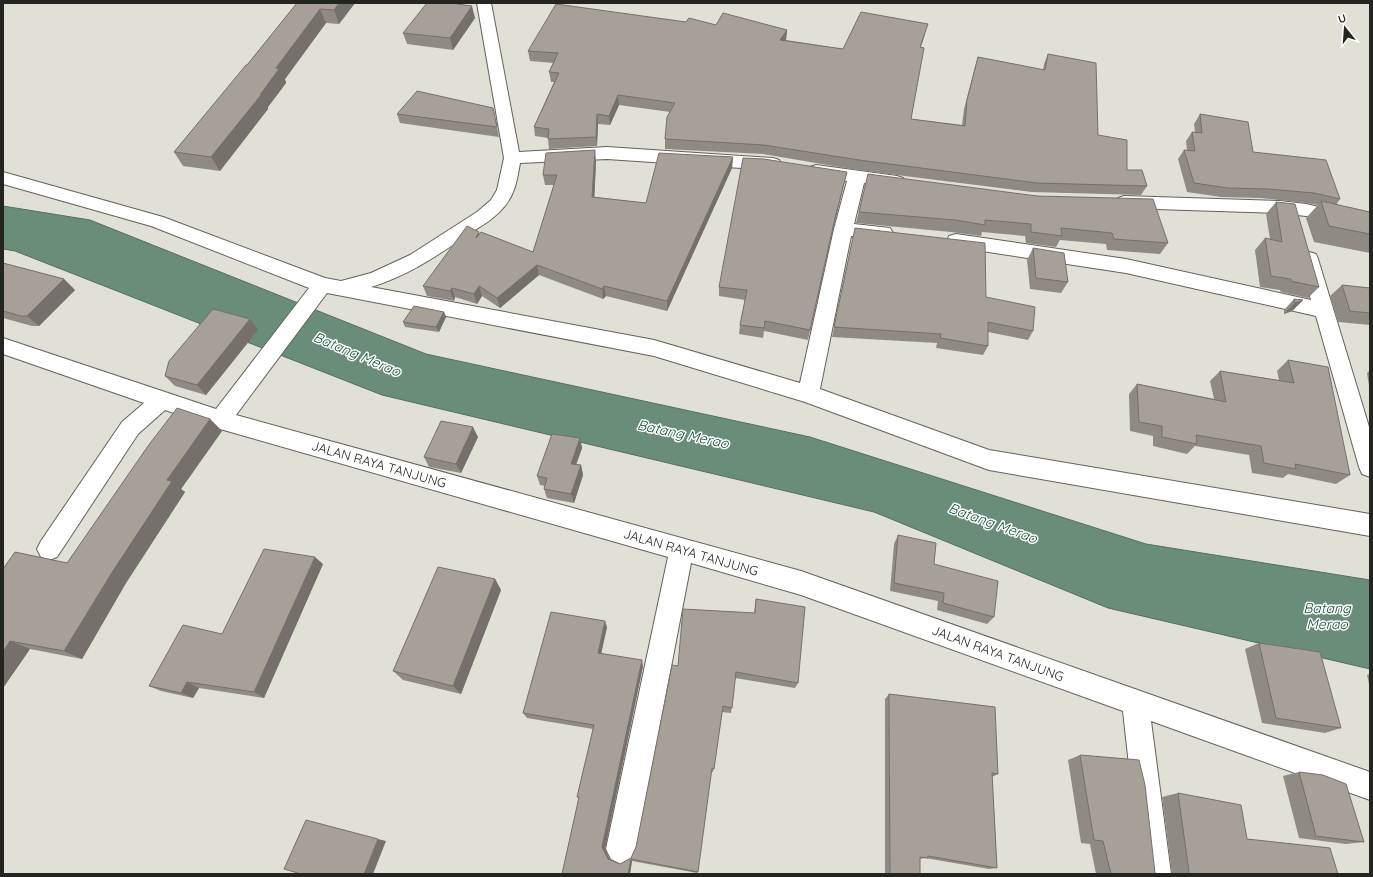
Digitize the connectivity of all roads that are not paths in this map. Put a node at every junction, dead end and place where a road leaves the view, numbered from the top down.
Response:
1 (484, 3) edge
2 (512, 158) junction
3 (857, 177) junction
4 (3, 178) edge
5 (914, 184) edge
6 (1104, 202) edge
7 (1293, 209) junction
8 (1370, 225) edge
9 (843, 229) junction
10 (905, 235) edge
11 (936, 239) edge
12 (326, 288) junction
13 (1324, 310) junction
14 (3, 346) edge
15 (808, 394) junction
16 (162, 400) junction
17 (220, 420) junction
18 (1370, 467) edge
19 (1370, 525) edge
20 (49, 549) dead end
21 (682, 549) junction
22 (1135, 702) junction
23 (1370, 786) edge
24 (621, 849) dead end
25 (1156, 874) edge

1 - 2 street
2 - 3 street
2 - 12 street
3 - 5 street
3 - 9 street
4 - 12 street
6 - 7 street
7 - 8 street
7 - 13 street
9 - 10 street
9 - 15 street
11 - 13 street
12 - 15 street
12 - 17 street
13 - 18 street
14 - 16 street, JALAN RAYA TANJUNG
15 - 19 street
16 - 17 street, JALAN RAYA TANJUNG
16 - 20 street
17 - 21 street, JALAN RAYA TANJUNG
21 - 22 street, JALAN RAYA TANJUNG
21 - 24 street
22 - 23 street, JALAN RAYA TANJUNG
22 - 25 street

